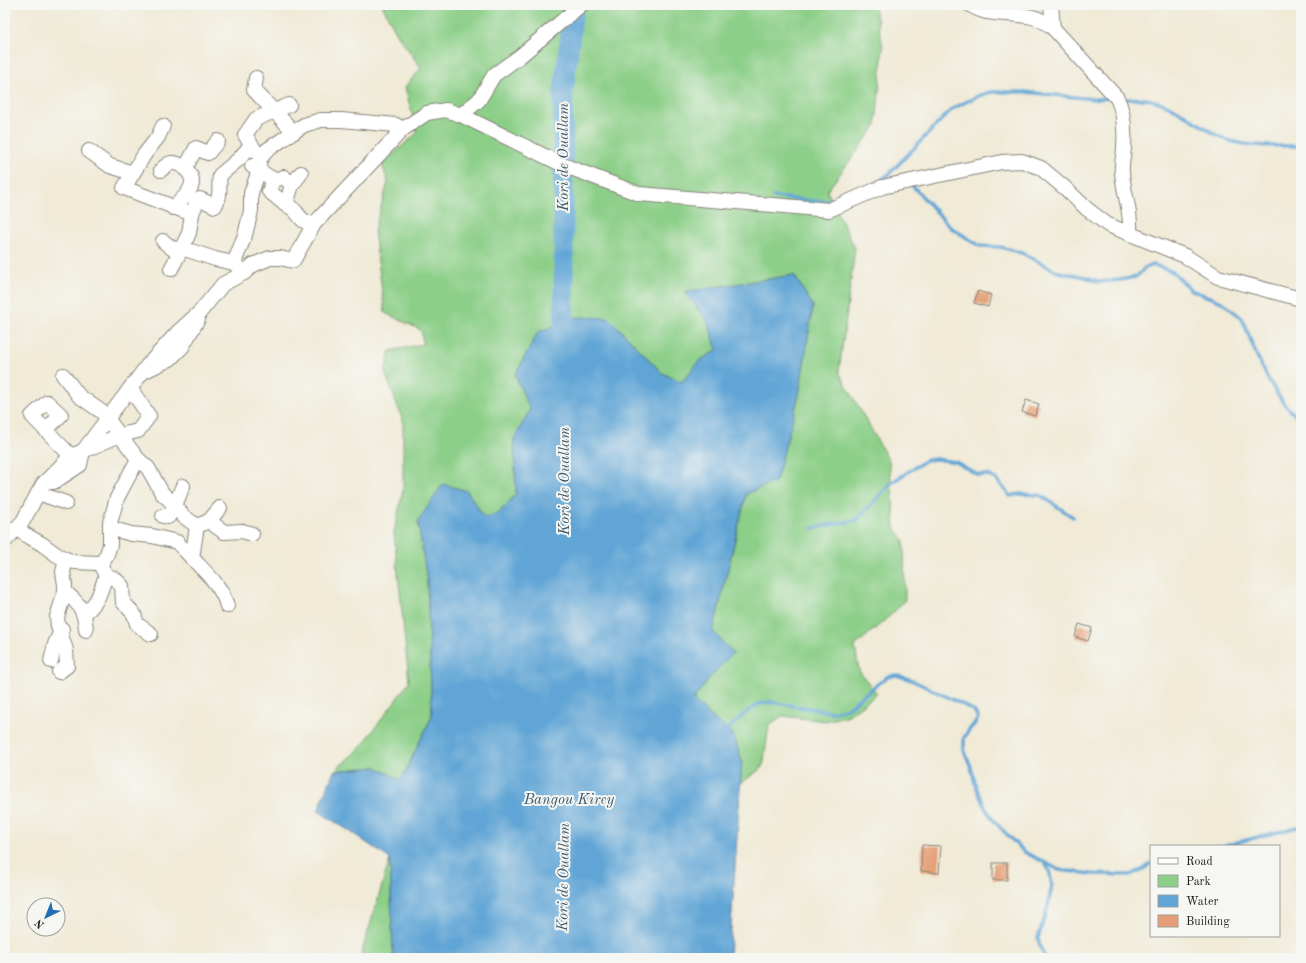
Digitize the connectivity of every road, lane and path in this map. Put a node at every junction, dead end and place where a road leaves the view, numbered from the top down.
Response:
1 (581, 5) edge
2 (970, 5) edge
3 (1050, 5) edge
4 (1053, 28) junction
5 (256, 78) dead end
6 (289, 105) dead end
7 (275, 111) junction
8 (461, 115) junction
9 (163, 126) dead end
10 (403, 129) junction
11 (294, 132) junction
12 (218, 141) dead end
13 (251, 145) junction
14 (89, 151) dead end
15 (239, 159) junction
16 (259, 164) junction
17 (185, 169) junction
18 (161, 170) dead end
19 (133, 173) junction
20 (301, 173) dead end
21 (282, 177) junction
22 (286, 205) junction
23 (173, 208) junction
24 (192, 214) junction
25 (314, 224) junction
26 (1130, 233) junction
27 (163, 241) dead end
28 (182, 248) junction
29 (239, 268) junction
30 (171, 269) dead end
31 (1301, 299) edge
32 (63, 375) dead end
33 (130, 388) junction
34 (108, 418) junction
35 (46, 430) dead end
36 (120, 435) junction
37 (77, 453) junction
38 (138, 460) junction
39 (182, 486) dead end
40 (40, 489) junction
41 (66, 503) dead end
42 (176, 505) junction
43 (220, 508) dead end
44 (162, 516) dead end
45 (203, 524) junction
46 (16, 528) junction
47 (110, 528) junction
48 (252, 534) dead end
49 (5, 541) edge
50 (192, 558) junction
51 (66, 559) junction
52 (102, 569) junction
53 (64, 592) junction
54 (227, 606) dead end
55 (84, 614) junction
56 (86, 630) dead end
57 (151, 634) dead end
58 (55, 667) dead end

1 - 8 street
2 - 4 street
3 - 4 street
4 - 26 street
5 - 7 street
6 - 7 street
7 - 11 street
7 - 13 street
8 - 10 street
8 - 26 street
9 - 19 street
10 - 11 street
10 - 25 street
11 - 16 street
12 - 17 street
13 - 15 street
13 - 16 street
14 - 19 street
15 - 16 street
15 - 24 street
16 - 21 street
16 - 29 street
17 - 18 street
17 - 23 street
19 - 23 street
20 - 21 street
21 - 22 street
21 - 22 street
22 - 25 street
23 - 24 street
24 - 28 street
25 - 29 street
26 - 31 street
27 - 28 street
28 - 29 street
28 - 30 street
29 - 33 street
32 - 34 street
33 - 34 street
33 - 36 street
34 - 36 street
34 - 37 street
35 - 37 street
36 - 37 street
36 - 38 street
37 - 40 street
38 - 42 street
38 - 47 street
39 - 42 street
40 - 41 street
40 - 46 street
42 - 44 street
42 - 45 street
43 - 45 street
45 - 48 street
45 - 50 street
46 - 49 street
46 - 51 street
47 - 50 street
47 - 52 street
50 - 54 street
51 - 52 street
51 - 53 street
52 - 55 street
52 - 57 street
53 - 55 street
53 - 58 street
55 - 56 street

